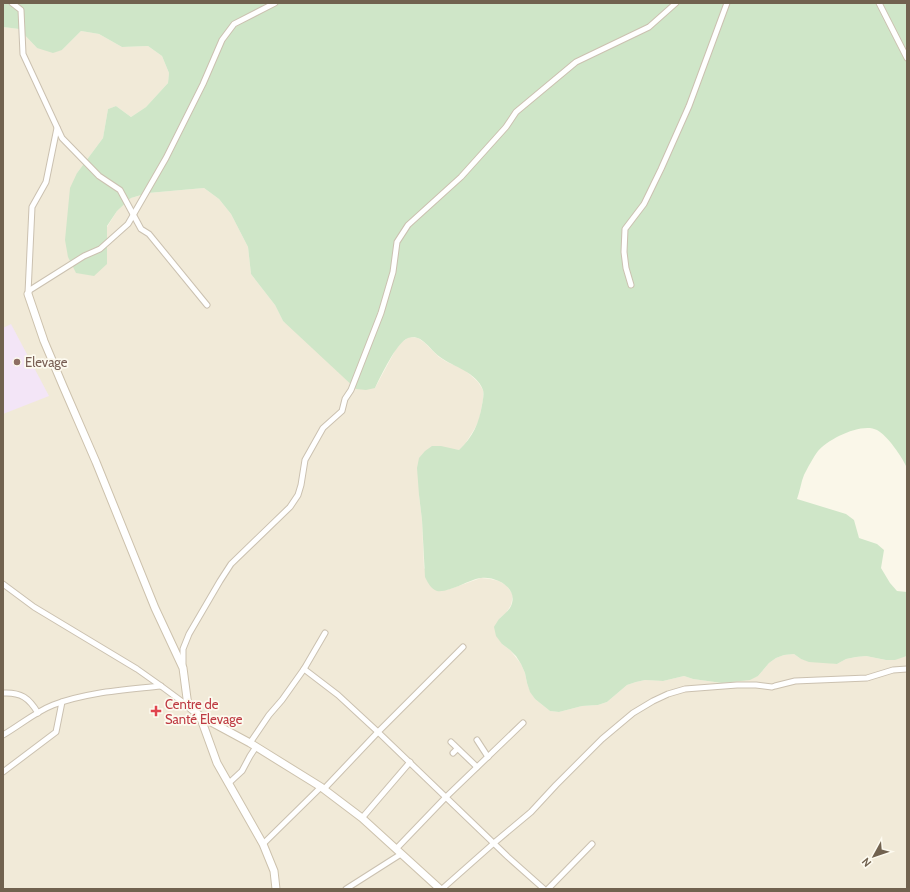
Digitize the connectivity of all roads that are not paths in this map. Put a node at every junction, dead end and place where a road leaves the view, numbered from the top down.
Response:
1 (12, 3) edge
2 (275, 3) edge
3 (676, 3) edge
4 (727, 3) edge
5 (879, 3) edge
6 (907, 58) edge
7 (58, 128) junction
8 (133, 215) junction
9 (631, 285) dead end
10 (28, 294) junction
11 (207, 306) dead end
12 (3, 584) edge
13 (325, 633) dead end
14 (463, 648) dead end
15 (183, 668) junction
16 (304, 669) junction
17 (907, 669) edge
18 (161, 686) junction
19 (3, 693) edge
20 (62, 702) junction
21 (188, 706) junction
22 (38, 713) junction
23 (200, 716) junction
24 (523, 723) dead end
25 (378, 732) junction
26 (3, 735) edge
27 (477, 740) dead end
28 (451, 742) dead end
29 (253, 745) junction
30 (457, 749) junction
31 (453, 753) dead end
32 (488, 756) junction
33 (410, 762) junction
34 (477, 767) junction
35 (3, 772) edge
36 (229, 784) junction
37 (322, 788) junction
38 (446, 797) junction
39 (362, 818) junction
40 (494, 843) junction
41 (263, 844) junction
42 (592, 844) dead end
43 (396, 849) junction
44 (402, 854) junction
45 (276, 889) edge
46 (346, 889) edge
47 (441, 889) edge
48 (544, 889) edge
49 (548, 889) edge

1 - 7 street
2 - 8 street
3 - 15 street
4 - 9 street
5 - 6 street
7 - 8 street
7 - 10 street
8 - 10 street
8 - 11 street
10 - 15 street
12 - 18 street
13 - 16 street
14 - 25 street
15 - 21 street
16 - 25 street
16 - 29 street
17 - 40 street
18 - 20 street
18 - 21 street
19 - 22 street
20 - 22 street
20 - 35 street
21 - 23 street
22 - 26 street
23 - 29 street
23 - 36 street
24 - 32 street
25 - 33 street
25 - 37 street
27 - 32 street
28 - 30 street
29 - 36 street
29 - 37 street
30 - 31 street
30 - 34 street
32 - 34 street
33 - 38 street
33 - 39 street
34 - 38 street
36 - 41 street
37 - 39 street
37 - 41 street
38 - 40 street
38 - 43 street
39 - 43 street
40 - 47 street
40 - 48 street
41 - 45 street
42 - 49 street
43 - 44 street
44 - 46 street
44 - 47 street

